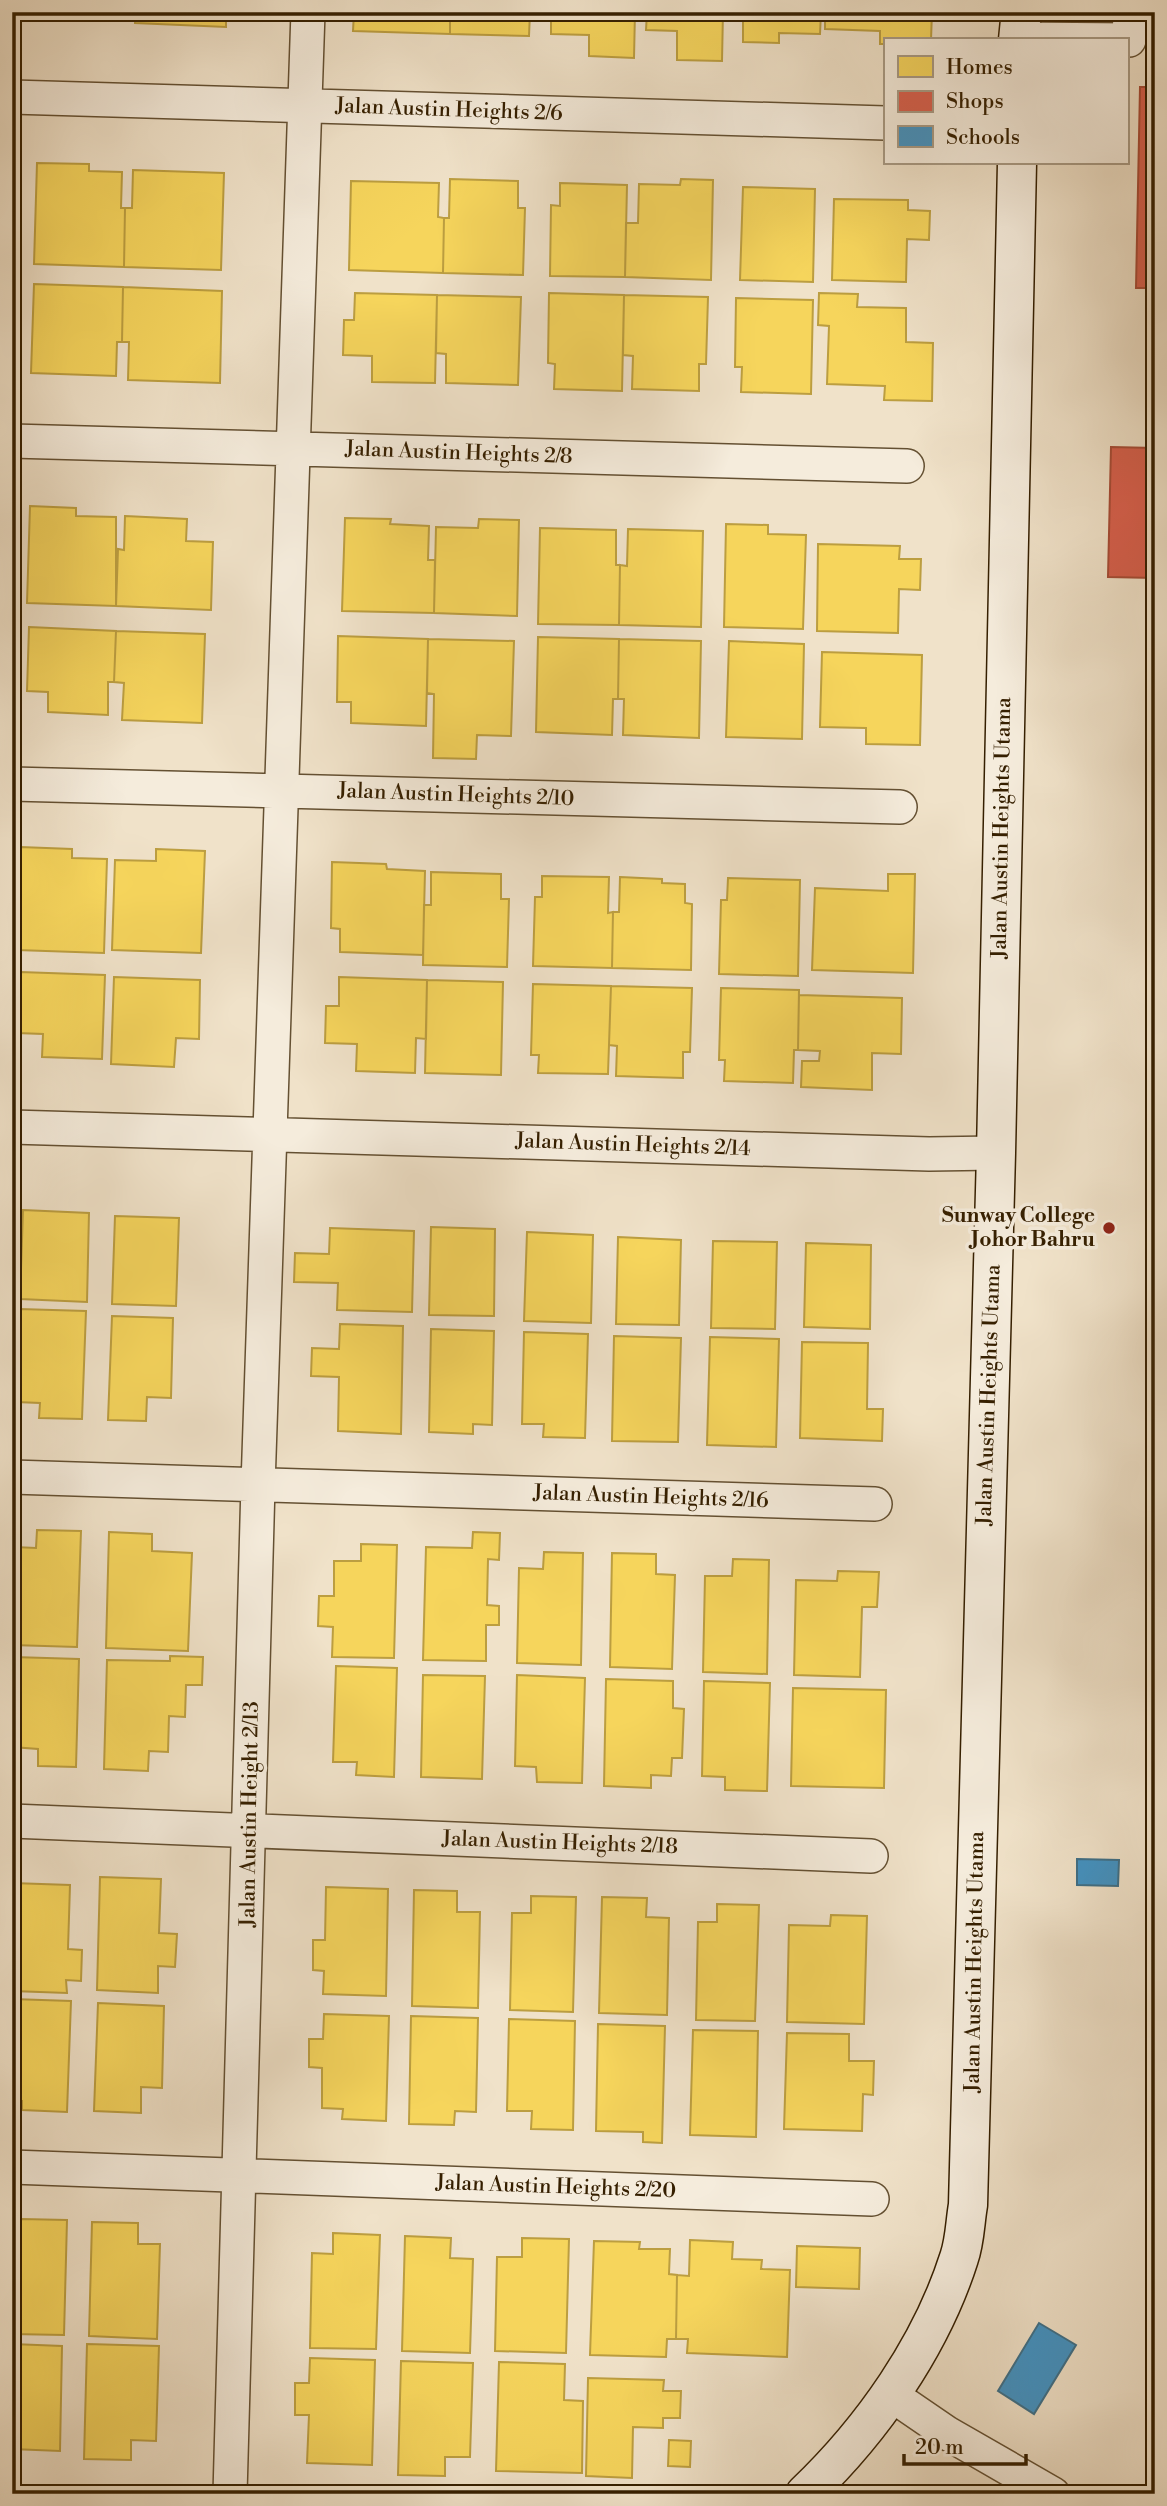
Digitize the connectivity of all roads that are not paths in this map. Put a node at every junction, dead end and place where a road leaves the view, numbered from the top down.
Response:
1 (308, 12) edge
2 (1019, 25) edge
3 (1130, 26) edge
4 (12, 97) edge
5 (304, 106) junction
6 (884, 123) edge
7 (1017, 164) edge
8 (12, 441) edge
9 (293, 449) junction
10 (906, 466) dead end
11 (12, 784) edge
12 (282, 791) junction
13 (900, 807) dead end
14 (12, 1127) edge
15 (270, 1135) junction
16 (996, 1153) junction
17 (12, 1477) edge
18 (258, 1485) junction
19 (876, 1504) dead end
20 (12, 1821) edge
21 (250, 1831) junction
22 (871, 1856) dead end
23 (12, 2167) edge
24 (240, 2176) junction
25 (872, 2199) dead end
26 (890, 2394) junction
27 (230, 2494) edge
28 (805, 2494) edge
29 (1053, 2494) edge

1 - 5 street, Jalan Austin Height 2/13
2 - 3 street
4 - 5 street, Jalan Austin Heights 2/6
5 - 6 street, Jalan Austin Heights 2/6
5 - 9 street, Jalan Austin Height 2/13
7 - 16 street, Jalan Austin Heights Utama
8 - 9 street, Jalan Austin Heights 2/8
9 - 10 street, Jalan Austin Heights 2/8
9 - 12 street, Jalan Austin Height 2/13
11 - 12 street, Jalan Austin Heights 2/10
12 - 13 street, Jalan Austin Heights 2/10
12 - 15 street, Jalan Austin Height 2/13
14 - 15 street, Jalan Austin Heights 2/14
15 - 16 street, Jalan Austin Heights 2/14
15 - 18 street, Jalan Austin Height 2/13
16 - 26 street, Jalan Austin Heights Utama
17 - 18 street, Jalan Austin Heights 2/16
18 - 19 street, Jalan Austin Heights 2/16
18 - 21 street, Jalan Austin Height 2/13
20 - 21 street, Jalan Austin Heights 2/18
21 - 22 street, Jalan Austin Heights 2/18
21 - 24 street, Jalan Austin Height 2/13
23 - 24 street, Jalan Austin Heights 2/20
24 - 25 street, Jalan Austin Heights 2/20
24 - 27 street, Jalan Austin Height 2/13
26 - 28 street, Jalan Austin Heights Utama
26 - 29 street

